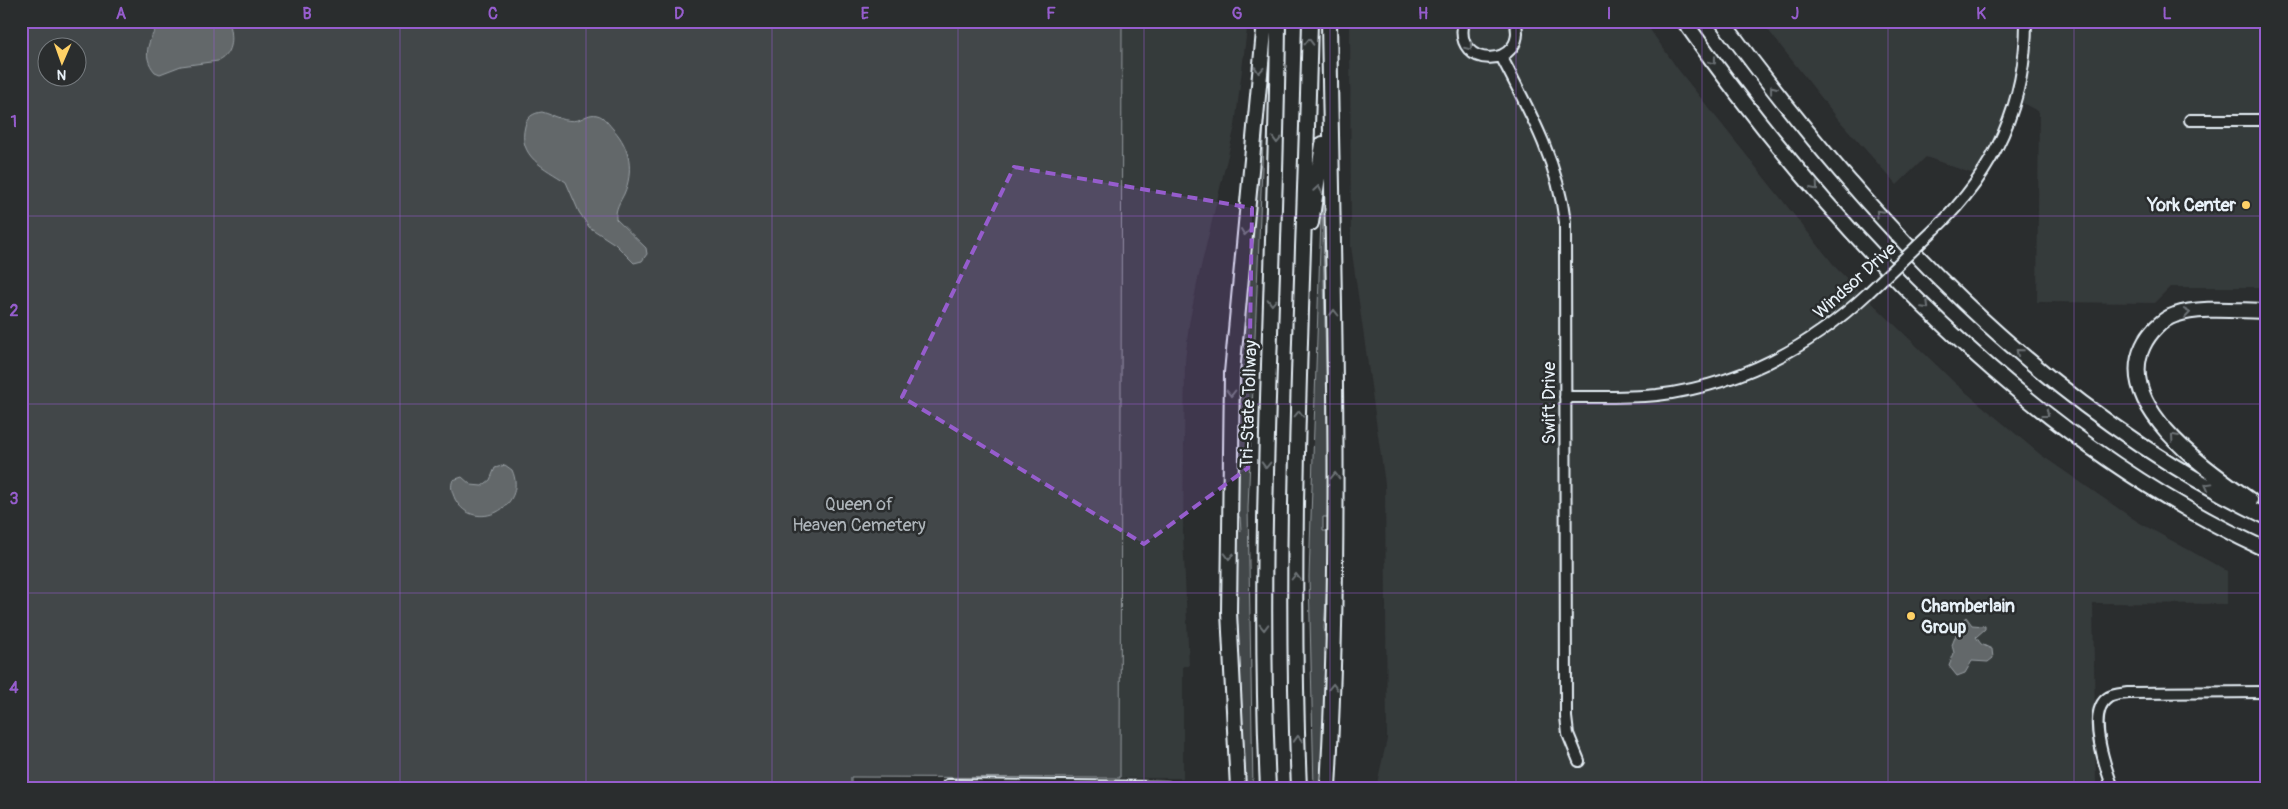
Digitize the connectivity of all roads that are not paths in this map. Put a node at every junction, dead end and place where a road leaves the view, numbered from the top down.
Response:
1 (1265, 21) edge
2 (1278, 21) edge
3 (1310, 21) edge
4 (1329, 21) edge
5 (1464, 21) edge
6 (1515, 21) edge
7 (1684, 21) edge
8 (1722, 21) edge
9 (2026, 21) edge
10 (1501, 56) junction
11 (1330, 79) junction
12 (2190, 120) dead end
13 (2267, 120) edge
14 (1304, 253) junction
15 (2267, 311) edge
16 (1565, 397) junction
17 (2267, 512) edge
18 (2267, 516) edge
19 (2267, 550) edge
20 (2267, 692) edge
21 (1579, 761) dead end
22 (948, 786) edge
23 (1167, 787) edge
24 (1103, 788) edge
25 (1238, 788) edge
26 (1268, 788) edge
27 (1299, 788) edge
28 (1328, 788) edge
29 (2113, 788) edge

1 -> 25 highway
2 -> 26 highway, Tri-State Tollway
14 -> 3 highway
4 - 11 highway
5 -> 10 street
6 - 10 street
7 -> 19 highway
18 -> 8 highway
9 - 16 street, Windsor Drive, bridge
10 - 16 street, Swift Drive
14 -> 11 highway
28 -> 11 highway
12 - 13 street
27 -> 14 highway
17 -> 15 highway
16 - 21 street, Swift Drive
20 - 29 street
22 - 24 street
23 - 24 street

